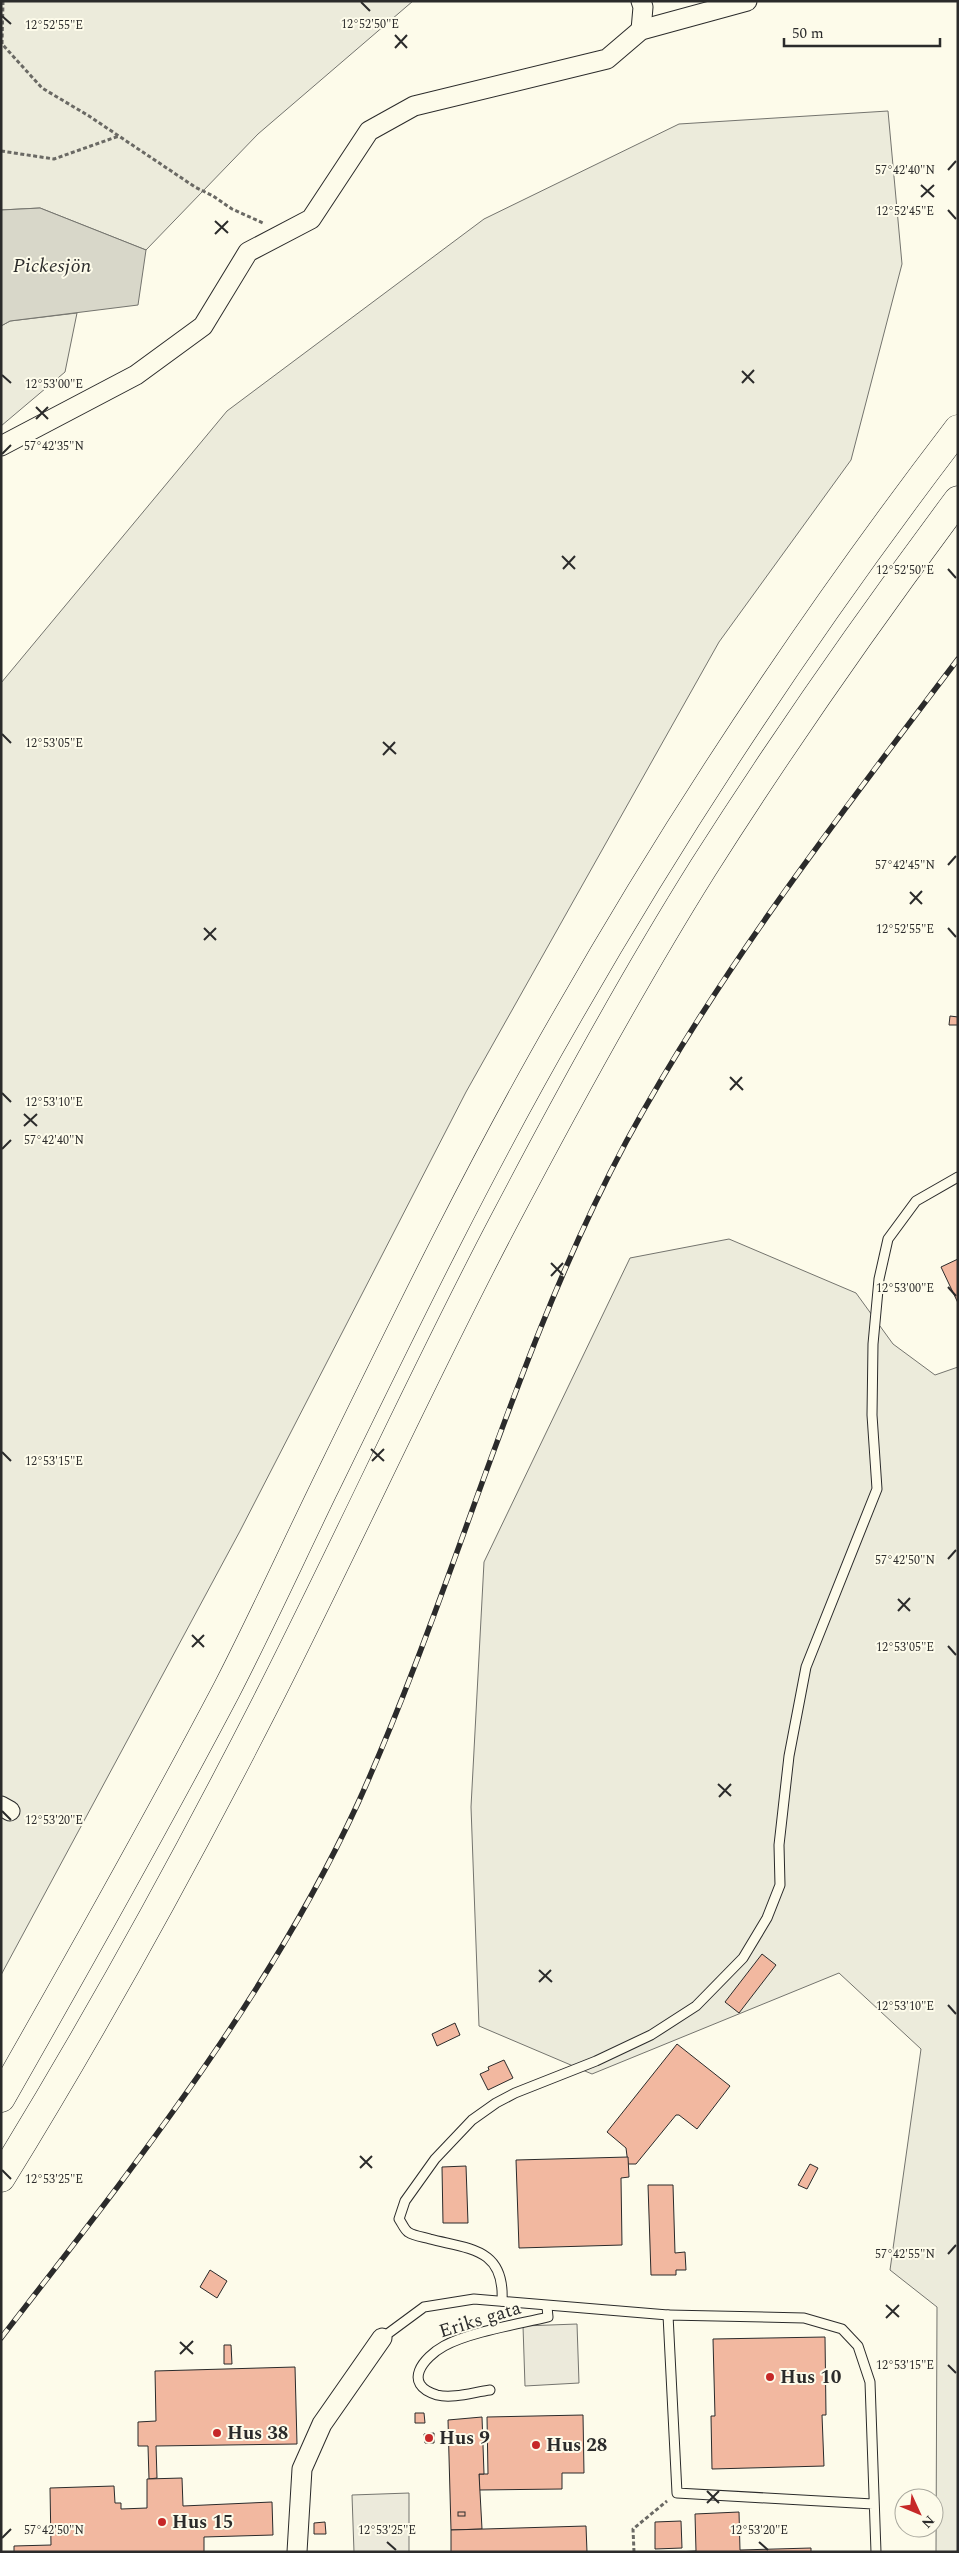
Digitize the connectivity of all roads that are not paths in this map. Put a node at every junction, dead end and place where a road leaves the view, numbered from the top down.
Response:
1 (641, 1) edge
2 (745, 1) edge
3 (641, 30) junction
4 (958, 430) edge
5 (1, 446) edge
6 (958, 500) edge
7 (958, 1178) edge
8 (1, 2098) edge
9 (1, 2178) edge
10 (502, 2301) junction
11 (547, 2307) junction
12 (668, 2315) junction
13 (382, 2338) joint
14 (490, 2390) dead end
15 (873, 2504) junction
16 (297, 2552) edge
17 (876, 2552) edge

1 - 3 street
2 - 3 street
3 - 5 street
4 - 8 highway
6 - 9 highway
7 - 10 lane
10 - 11 lane
10 - 13 lane
11 - 12 lane
11 - 14 lane, Eriks gata
12 - 15 lane
12 - 15 lane
13 - 16 street
15 - 17 lane

